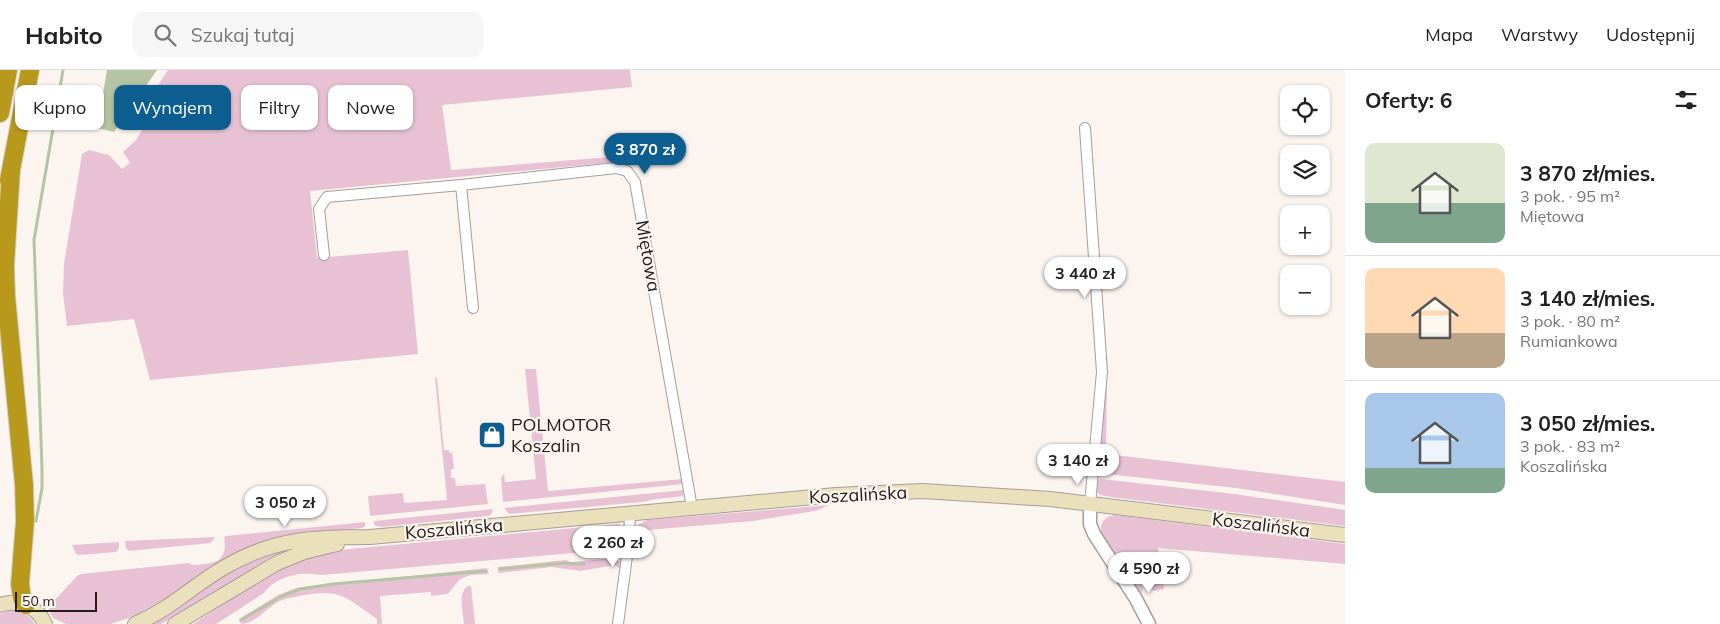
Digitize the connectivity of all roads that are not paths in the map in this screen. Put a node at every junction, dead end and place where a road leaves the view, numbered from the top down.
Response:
1 (8, 70) edge
2 (30, 70) edge
3 (0, 113) edge
4 (1085, 128) dead end
5 (11, 170) junction
6 (461, 185) junction
7 (0, 224) edge
8 (324, 255) dead end
9 (473, 308) dead end
10 (1090, 504) junction
11 (692, 508) junction
12 (630, 513) junction
13 (1345, 535) edge
14 (370, 537) junction
15 (0, 605) edge
16 (26, 605) junction
17 (46, 622) edge
18 (134, 624) edge
19 (175, 624) edge
20 (618, 624) edge
21 (1149, 624) edge

1 - 3 highway
2 - 5 highway
4 - 10 street
5 - 7 highway
5 - 16 highway
6 - 8 street, Miętowa
6 - 9 street
6 - 11 street, Miętowa
10 - 11 main road, Koszalińska
10 - 13 main road, Koszalińska
10 - 21 street
11 - 12 main road, Koszalińska
12 - 14 main road, Koszalińska
12 - 20 street
14 - 18 main road, Koszalińska
14 - 19 main road, Koszalińska
15 - 16 main road
16 - 17 main road

